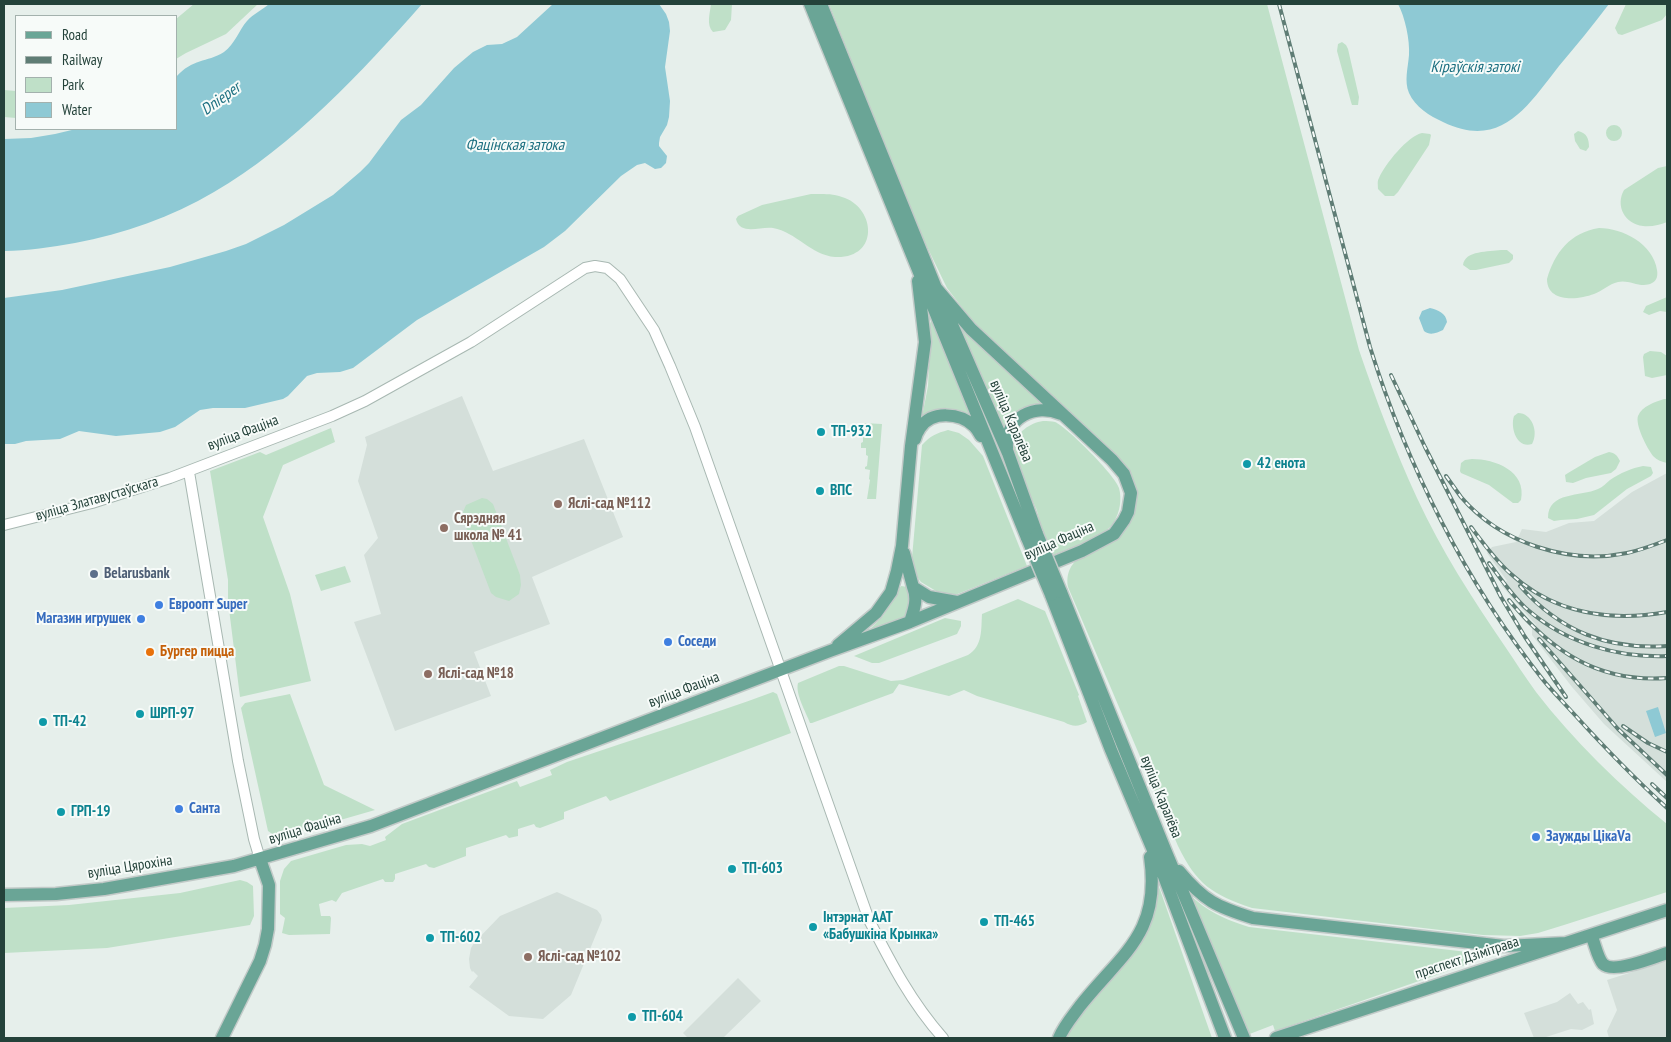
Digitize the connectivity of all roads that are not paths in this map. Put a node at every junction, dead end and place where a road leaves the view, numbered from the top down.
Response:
1 (810, 4) edge
2 (821, 4) edge
3 (916, 266) junction
4 (936, 288) junction
5 (1066, 417) junction
6 (911, 446) junction
7 (1008, 453) junction
8 (995, 460) junction
9 (189, 472) junction
10 (4, 525) edge
11 (1032, 536) junction
12 (902, 546) junction
13 (913, 587) junction
14 (1056, 594) junction
15 (957, 602) junction
16 (910, 622) junction
17 (830, 651) junction
18 (781, 670) junction
19 (1147, 837) junction
20 (1166, 852) junction
21 (260, 859) junction
22 (4, 895) edge
23 (1667, 910) edge
24 (1591, 935) junction
25 (1566, 943) junction
26 (1667, 953) edge
27 (1228, 1000) junction
28 (1212, 1006) junction
29 (1061, 1034) edge
30 (222, 1038) edge
31 (943, 1038) edge
32 (1052, 1038) edge
33 (1225, 1038) edge
34 (1244, 1038) edge
35 (1276, 1038) edge

1 - 3 main road, вуліца Каралёва
2 - 4 main road, вуліца Каралёва
3 - 6 main road
3 - 8 main road, вуліца Каралёва
4 - 5 main road
4 - 7 main road, вуліца Каралёва
5 - 7 main road
5 - 15 main road, вуліца Фаціна
6 - 8 main road
6 - 12 main road
7 - 11 main road, вуліца Каралёва
8 - 11 main road, вуліца Каралёва
9 - 10 street, вуліца Златавустаўскага
9 - 18 street, вуліца Фаціна
9 - 21 street, вуліца Фаціна
11 - 14 main road, вуліца Каралёва, bridge
12 - 13 main road
12 - 17 main road
13 - 15 main road
13 - 16 main road
14 - 19 main road, вуліца Каралёва
14 - 20 main road, вуліца Каралёва
15 - 16 main road, вуліца Фаціна
16 - 17 main road, вуліца Фаціна
17 - 18 main road, вуліца Фаціна
18 - 21 main road, вуліца Фаціна
18 - 31 street
19 - 28 main road
19 - 29 main road
20 - 25 main road
20 - 27 main road
21 - 22 main road, вуліца Цярохіна
21 - 30 main road
23 - 24 main road, праспект Дзімітрава
24 - 25 main road, праспект Дзімітрава
24 - 26 main road
25 - 35 main road, праспект Дзімітрава
27 - 28 main road
27 - 34 main road
28 - 33 main road
29 - 32 street

